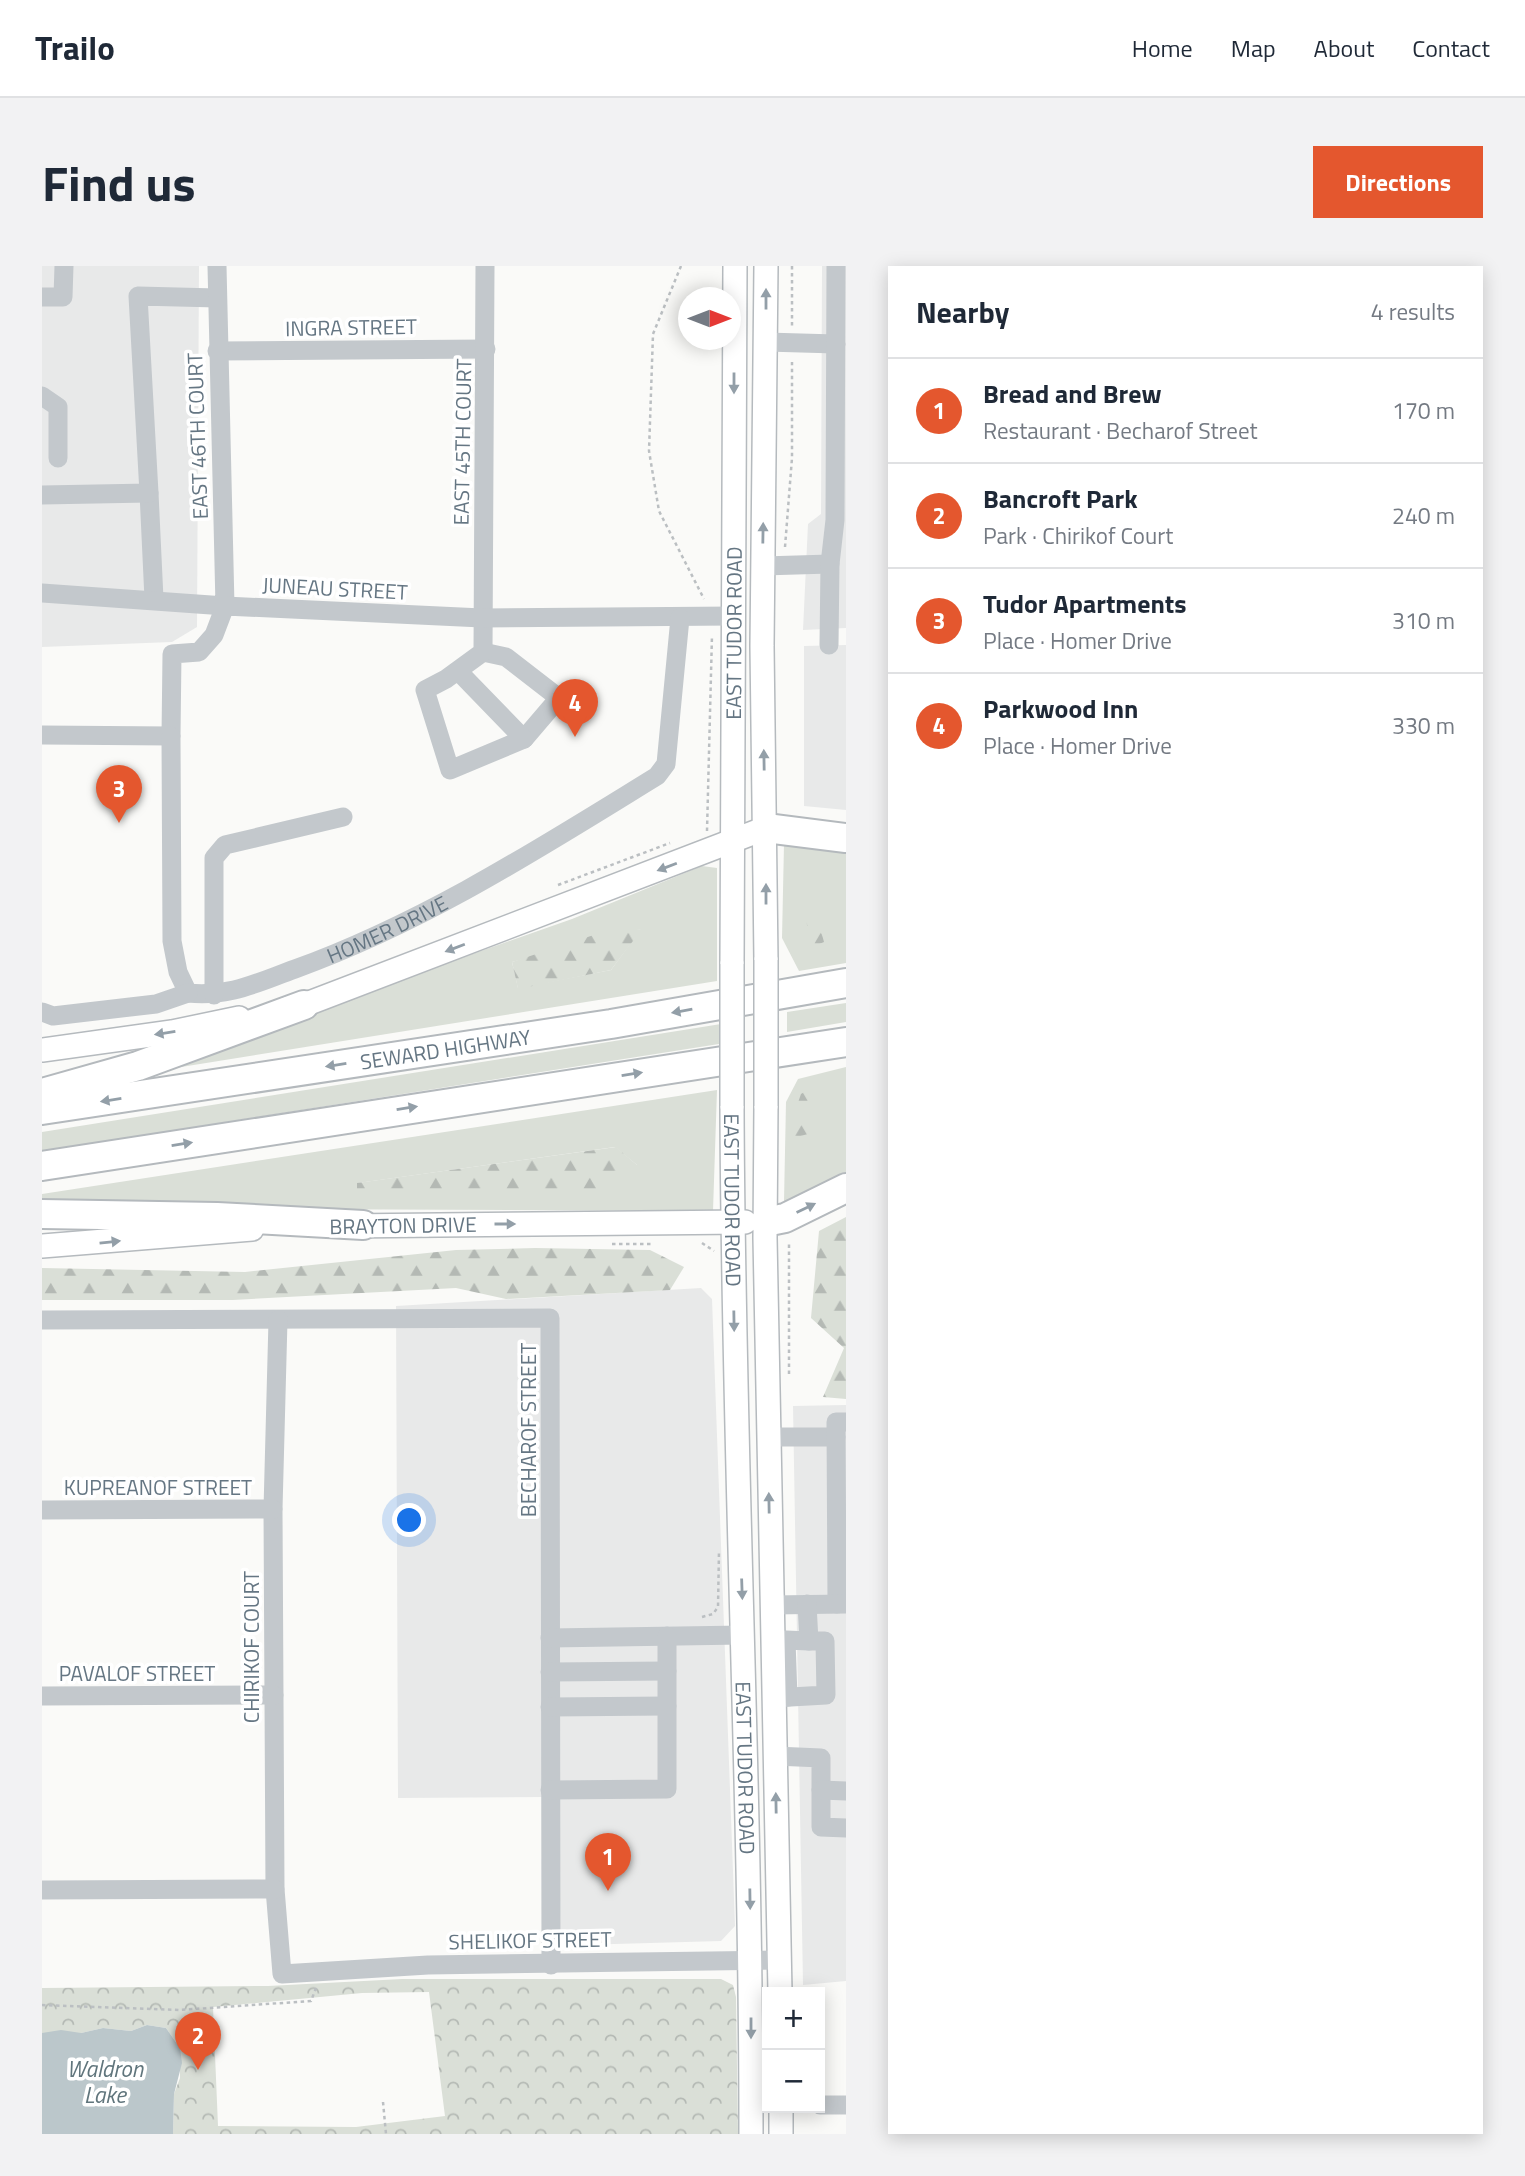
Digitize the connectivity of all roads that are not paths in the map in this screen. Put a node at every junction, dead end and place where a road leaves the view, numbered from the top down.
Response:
1 (64, 266) edge
2 (217, 266) edge
3 (485, 266) edge
4 (766, 266) edge
5 (836, 266) edge
6 (733, 267) edge
7 (42, 297) edge
8 (217, 298) junction
9 (766, 342) junction
10 (836, 344) junction
11 (486, 349) junction
12 (217, 351) junction
13 (42, 396) edge
14 (58, 458) dead end
15 (149, 493) junction
16 (42, 495) edge
17 (830, 564) junction
18 (772, 565) junction
19 (42, 593) edge
20 (154, 600) junction
21 (225, 606) junction
22 (734, 616) junction
23 (482, 618) junction
24 (680, 618) junction
25 (829, 645) dead end
26 (483, 652) junction
27 (458, 671) junction
28 (42, 735) edge
29 (171, 736) junction
30 (524, 739) junction
31 (343, 817) dead end
32 (766, 828) junction
33 (846, 838) edge
34 (731, 842) junction
35 (846, 983) edge
36 (188, 993) junction
37 (214, 995) junction
38 (304, 1005) junction
39 (42, 1012) edge
40 (846, 1042) edge
41 (42, 1050) edge
42 (42, 1093) edge
43 (42, 1110) edge
44 (42, 1166) edge
45 (846, 1188) edge
46 (42, 1214) edge
47 (765, 1222) junction
48 (732, 1223) junction
49 (363, 1225) junction
50 (42, 1246) edge
51 (42, 1320) edge
52 (278, 1320) junction
53 (841, 1429) edge
54 (768, 1437) junction
55 (273, 1509) junction
56 (42, 1510) edge
57 (841, 1561) edge
58 (807, 1604) junction
59 (841, 1604) edge
60 (771, 1605) junction
61 (743, 1635) junction
62 (667, 1636) junction
63 (550, 1638) junction
64 (809, 1641) junction
65 (667, 1671) junction
66 (550, 1672) junction
67 (274, 1695) junction
68 (42, 1696) edge
69 (780, 1698) junction
70 (667, 1706) junction
71 (550, 1707) junction
72 (775, 1756) junction
73 (550, 1790) junction
74 (821, 1790) junction
75 (846, 1791) edge
76 (846, 1828) edge
77 (275, 1889) junction
78 (42, 1890) edge
79 (751, 1960) junction
80 (779, 1960) junction
81 (551, 1965) junction
82 (282, 1975) joint
83 (780, 1987) edge
84 (825, 2105) edge
85 (846, 2105) edge
86 (781, 2113) edge
87 (751, 2134) edge
88 (781, 2134) edge

1 - 7 street
2 - 8 street, EAST 46TH COURT
3 - 11 street, EAST 45TH COURT
9 -> 4 main road, EAST TUDOR ROAD
5 - 10 street
6 -> 22 main road, EAST TUDOR ROAD
8 - 12 street, EAST 46TH COURT
8 - 15 street
9 - 10 street
18 -> 9 main road, EAST TUDOR ROAD
10 - 17 street
11 - 12 street, INGRA STREET
11 - 23 street, EAST 45TH COURT
12 - 21 street, EAST 46TH COURT
13 - 14 street
15 - 16 street
15 - 20 street
17 - 18 street
17 - 25 street
32 -> 18 main road, EAST TUDOR ROAD
19 - 20 street, JUNEAU STREET
20 - 21 street, JUNEAU STREET
21 - 23 street, JUNEAU STREET
21 - 29 street
22 - 24 street, JUNEAU STREET
22 - 34 main road, EAST TUDOR ROAD
23 - 24 street, JUNEAU STREET
23 - 26 street, EAST 45TH COURT
24 - 37 street, HOMER DRIVE
26 - 27 street
26 - 30 street
27 - 30 street
27 - 30 street
28 - 29 street
29 - 36 street
31 - 37 street
32 - 33 highway
32 - 34 main road, HOMER DRIVE
47 -> 32 main road, EAST TUDOR ROAD, bridge
34 -> 38 main road, HOMER DRIVE
34 - 48 main road, EAST TUDOR ROAD, bridge
35 -> 43 highway, SEWARD HIGHWAY
36 - 37 street, HOMER DRIVE
36 - 39 street
38 -> 41 main road, HOMER DRIVE
38 - 42 highway
44 -> 40 highway
47 -> 45 highway
46 - 49 highway
47 - 48 main road, BRAYTON DRIVE
47 - 54 main road, EAST TUDOR ROAD
49 -> 48 main road, BRAYTON DRIVE
48 -> 61 main road, EAST TUDOR ROAD
50 -> 49 main road, BRAYTON DRIVE
51 - 52 street, BECHAROF STREET
52 - 55 street, CHIRIKOF COURT
52 - 63 street, BECHAROF STREET
53 - 54 street
53 - 57 street
60 -> 54 main road, EAST TUDOR ROAD
55 - 56 street, KUPREANOF STREET
55 - 67 street, CHIRIKOF COURT
57 - 59 street
58 - 59 street
58 - 60 street
58 - 64 street
60 - 69 main road, EAST TUDOR ROAD
61 - 62 street
61 -> 79 main road, EAST TUDOR ROAD
62 - 63 street
62 - 65 street
63 - 66 street, BECHAROF STREET
64 - 69 street
64 - 69 street
65 - 66 street
65 - 70 street
66 - 71 street, BECHAROF STREET
67 - 68 street, PAVALOF STREET
67 - 77 street, CHIRIKOF COURT
69 - 72 main road, EAST TUDOR ROAD
70 - 71 street
70 - 73 street
71 - 73 street, BECHAROF STREET
72 - 74 street
80 -> 72 main road, EAST TUDOR ROAD
73 - 81 street, BECHAROF STREET
74 - 75 street
74 - 76 street
77 - 78 street
77 - 82 street, CHIRIKOF COURT
79 - 80 street, SHELIKOF STREET
79 - 81 street, SHELIKOF STREET
79 -> 87 main road, EAST TUDOR ROAD
80 - 83 main road, EAST TUDOR ROAD
81 - 82 street, SHELIKOF STREET
84 - 85 street
86 - 88 main road

